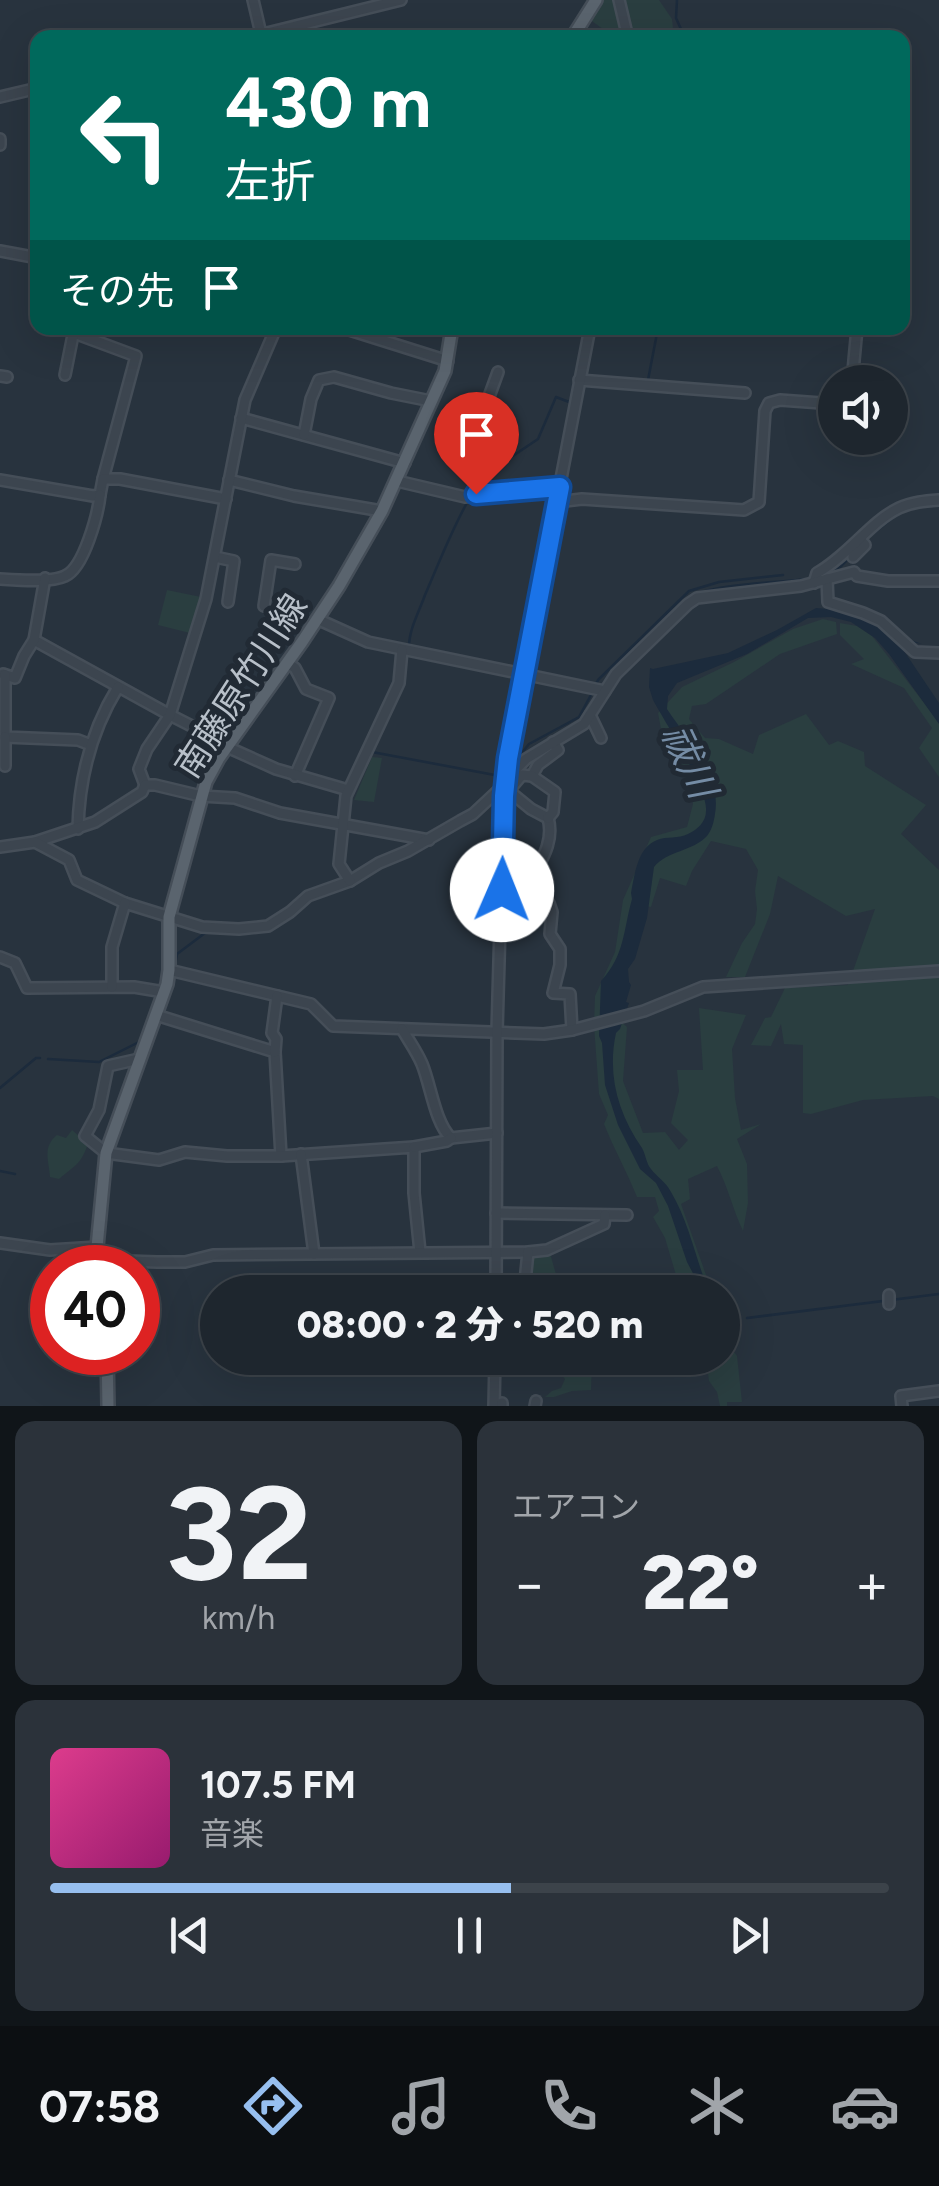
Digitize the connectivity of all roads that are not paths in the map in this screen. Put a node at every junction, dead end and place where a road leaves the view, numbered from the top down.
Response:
1 (254, 0) edge
2 (401, 0) edge
3 (596, 0) edge
4 (619, 0) edge
5 (261, 30) edge
6 (285, 30) edge
7 (577, 30) edge
8 (626, 30) edge
9 (30, 90) edge
10 (0, 98) edge
11 (0, 251) edge
12 (30, 257) edge
13 (73, 335) edge
14 (86, 335) edge
15 (273, 335) edge
16 (365, 335) edge
17 (451, 335) edge
18 (589, 335) edge
19 (856, 335) edge
20 (448, 362) junction
21 (854, 365) edge
22 (498, 372) dead end
23 (64, 375) dead end
24 (579, 380) junction
25 (745, 392) dead end
26 (431, 402) junction
27 (818, 403) edge
28 (483, 413) dead end
29 (241, 418) junction
30 (304, 435) junction
31 (405, 463) junction
32 (103, 479) junction
33 (0, 480) edge
34 (229, 480) junction
35 (397, 480) junction
36 (560, 487) junction
37 (100, 495) junction
38 (226, 499) junction
39 (939, 500) edge
40 (557, 502) junction
41 (382, 510) junction
42 (851, 554) junction
43 (215, 556) junction
44 (294, 564) dead end
45 (854, 572) junction
46 (819, 578) junction
47 (0, 579) edge
48 (939, 581) edge
49 (45, 582) junction
50 (228, 602) dead end
51 (264, 606) dead end
52 (317, 619) junction
53 (36, 640) junction
54 (402, 650) junction
55 (939, 653) edge
56 (288, 663) junction
57 (2, 674) edge
58 (524, 674) junction
59 (117, 688) junction
60 (600, 689) junction
61 (590, 714) junction
62 (170, 715) junction
63 (5, 736) junction
64 (601, 738) dead end
65 (553, 742) junction
66 (91, 745) junction
67 (228, 746) junction
68 (5, 766) dead end
69 (295, 776) junction
70 (532, 776) junction
71 (145, 785) junction
72 (506, 785) junction
73 (348, 790) junction
74 (201, 796) junction
75 (548, 818) junction
76 (343, 823) junction
77 (78, 830) junction
78 (429, 840) junction
79 (35, 842) junction
80 (0, 848) edge
81 (350, 881) junction
82 (502, 890) junction
83 (526, 893) junction
84 (124, 903) junction
85 (170, 917) junction
86 (0, 957) edge
87 (169, 970) junction
88 (939, 971) edge
89 (112, 988) junction
90 (164, 992) junction
91 (276, 996) junction
92 (156, 1015) junction
93 (402, 1030) junction
94 (572, 1030) junction
95 (498, 1032) junction
96 (275, 1052) junction
97 (140, 1058) junction
98 (497, 1133) junction
99 (451, 1138) junction
100 (414, 1147) junction
101 (106, 1153) junction
102 (301, 1154) junction
103 (281, 1156) junction
104 (496, 1213) junction
105 (604, 1215) junction
106 (627, 1216) dead end
107 (0, 1244) edge
108 (100, 1245) edge
109 (30, 1248) edge
110 (420, 1252) junction
111 (496, 1252) junction
112 (528, 1252) junction
113 (314, 1254) junction
114 (160, 1262) edge
115 (496, 1275) edge
116 (526, 1275) edge
117 (107, 1375) edge
118 (496, 1375) edge
119 (939, 1390) edge
120 (499, 1405) edge
121 (108, 1406) edge
122 (902, 1406) edge

1 - 5 street
2 - 6 street
3 - 7 main road
4 - 8 street
9 - 10 street
11 - 12 street
13 - 23 street
14 - 32 street
15 - 29 street
16 - 20 street
17 - 20 main road, 南藤原竹川線
18 - 24 street
19 - 21 street
20 - 26 main road, 南藤原竹川線
22 - 28 street
24 - 25 street
24 - 36 street
26 - 30 street
26 - 31 main road, 南藤原竹川線
27 - 40 street
29 - 30 street
29 - 34 street
30 - 31 street
31 - 35 main road, 南藤原竹川線
32 - 37 street
32 - 38 street
33 - 37 street
34 - 38 street
34 - 41 street
35 - 36 street
35 - 41 main road, 南藤原竹川線
36 - 40 street
37 - 49 street
38 - 43 street
39 - 42 street
40 - 58 street
41 - 52 main road, 南藤原竹川線
42 - 45 street
42 - 46 street
43 - 50 street
43 - 62 street
44 - 51 street
45 - 46 street
45 - 48 street
46 - 55 street
46 - 60 street
47 - 49 street
49 - 53 street
52 - 54 street
52 - 56 main road, 南藤原竹川線
53 - 57 street
53 - 59 street
54 - 58 street
54 - 73 street
56 - 67 main road, 南藤原竹川線
56 - 69 street
57 - 63 street
58 - 60 street
58 - 72 street
59 - 62 street
59 - 66 street
60 - 61 street
61 - 64 street
61 - 65 street
62 - 67 street
62 - 71 street
63 - 66 street
63 - 68 street
65 - 70 street
65 - 72 street
66 - 77 street
67 - 69 street
67 - 74 main road, 南藤原竹川線
69 - 73 street
70 - 72 street
70 - 75 street
71 - 74 street
71 - 77 street
72 - 75 street
72 - 78 street
72 - 82 street
73 - 76 street
74 - 76 street
74 - 85 main road, 南藤原竹川線
75 - 83 street
76 - 78 street
76 - 81 street
77 - 79 street
78 - 81 street
79 - 80 street
79 - 84 street
81 - 85 street
82 - 83 street
82 - 95 street
83 - 94 street
84 - 85 street
84 - 89 street
85 - 87 main road, 南藤原竹川線
86 - 89 street
87 - 90 main road, 南藤原竹川線
87 - 91 street
88 - 94 street
89 - 90 street
90 - 92 main road, 南藤原竹川線
91 - 93 street
91 - 96 street
92 - 96 street
92 - 97 main road, 南藤原竹川線
93 - 95 street
93 - 99 street
94 - 95 street
95 - 98 street
96 - 103 street
97 - 101 main road, 南藤原竹川線
97 - 101 street
98 - 99 street
98 - 104 street
99 - 100 street
100 - 102 street
100 - 110 street
101 - 103 street
101 - 108 main road, 南藤原竹川線
102 - 103 street
102 - 113 street
104 - 105 street
104 - 111 street
105 - 106 street
105 - 112 street
107 - 109 street
110 - 111 street
110 - 113 street
111 - 112 street
111 - 115 street
112 - 116 street
113 - 114 street
117 - 121 main road
118 - 120 street
119 - 122 street

